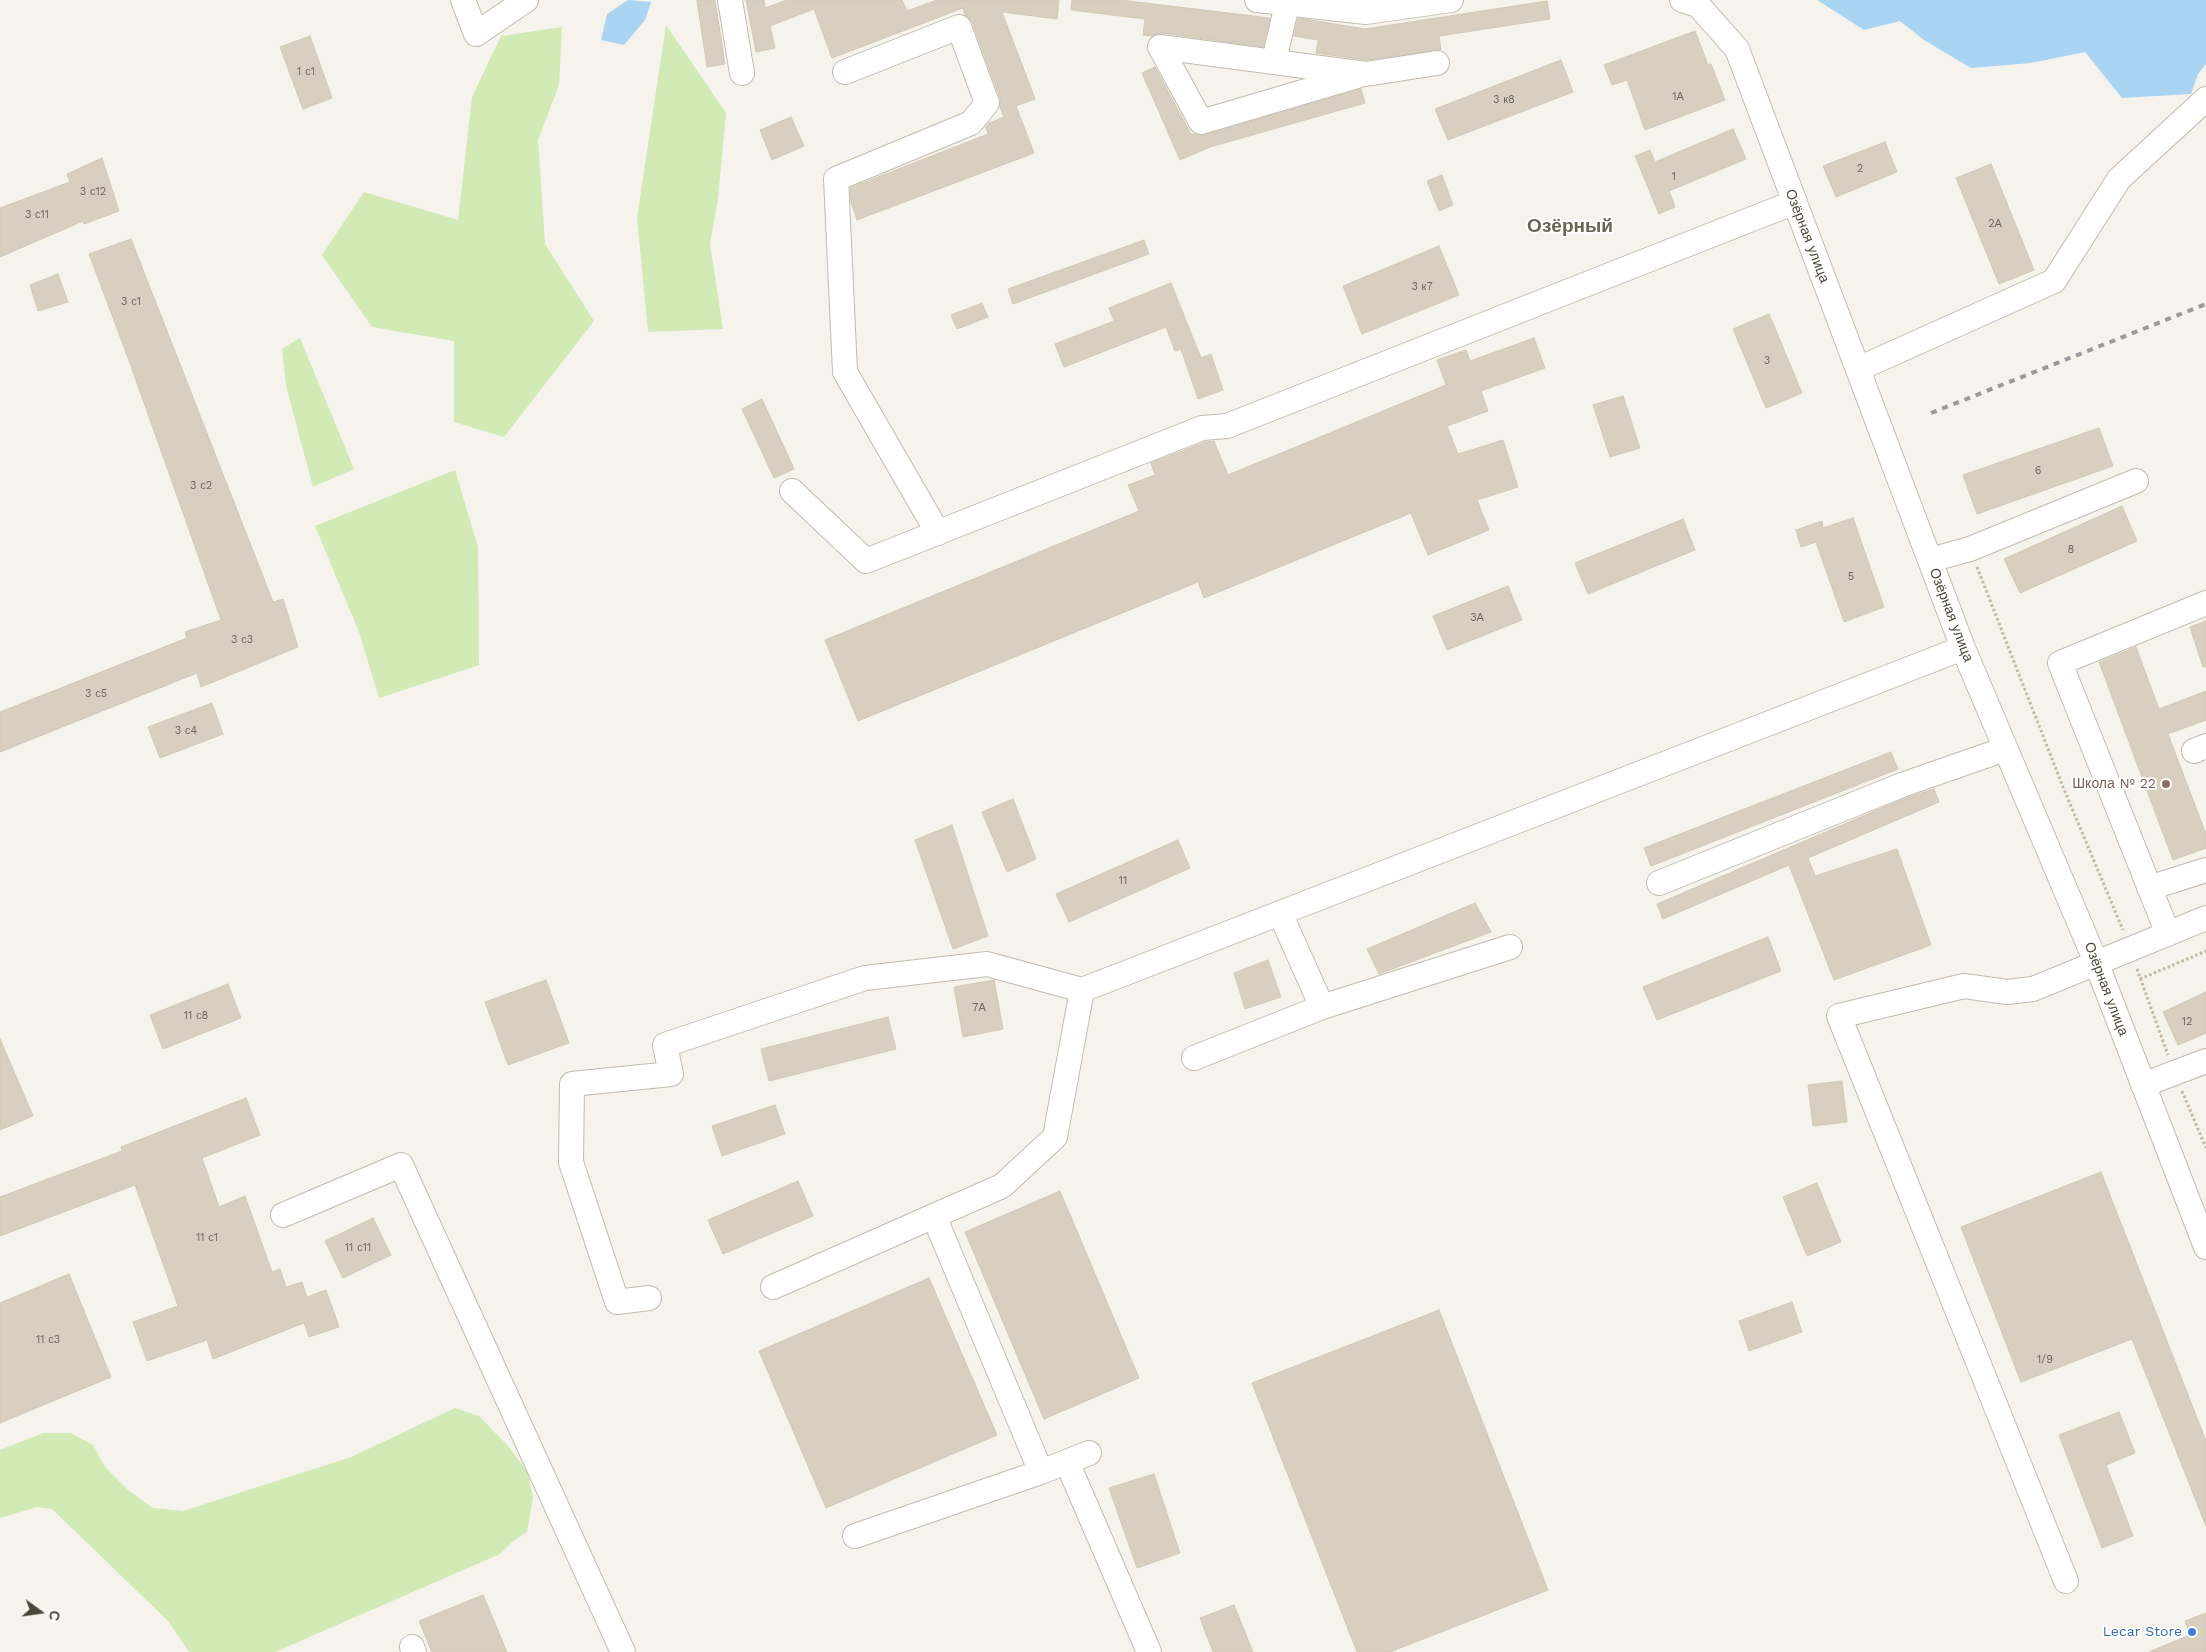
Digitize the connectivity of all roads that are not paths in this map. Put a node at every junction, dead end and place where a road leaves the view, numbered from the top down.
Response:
1 (463, 0) edge
2 (526, 0) edge
3 (730, 0) edge
4 (1257, 0) edge
5 (1451, 0) edge
6 (1682, 0) edge
7 (1287, 2) edge
8 (1274, 61) junction
9 (1437, 62) dead end
10 (845, 72) dead end
11 (742, 73) dead end
12 (1366, 74) junction
13 (2206, 99) edge
14 (1794, 202) junction
15 (1858, 369) junction
16 (2136, 481) dead end
17 (792, 490) dead end
18 (938, 532) junction
19 (1930, 560) junction
20 (2206, 603) edge
21 (1963, 648) junction
22 (2006, 749) junction
23 (2206, 870) edge
24 (1659, 883) dead end
25 (2149, 888) junction
26 (1280, 913) junction
27 (2206, 918) edge
28 (2168, 934) junction
29 (1510, 947) dead end
30 (2096, 962) junction
31 (1082, 990) junction
32 (1322, 1007) junction
33 (1194, 1058) dead end
34 (2206, 1061) edge
35 (2143, 1085) junction
36 (283, 1215) dead end
37 (934, 1216) junction
38 (2204, 1237) edge
39 (773, 1287) dead end
40 (649, 1298) dead end
41 (1089, 1453) dead end
42 (1067, 1462) junction
43 (1041, 1472) junction
44 (855, 1536) dead end
45 (2066, 1581) dead end
46 (623, 1652) edge
47 (1149, 1652) edge

1 - 2 street
3 - 11 street
4 - 7 street
5 - 7 street
6 - 14 street, Озёрная улица
7 - 8 street
8 - 12 street
8 - 12 street
9 - 12 street
10 - 18 street
13 - 15 street
14 - 15 street, Озёрная улица
14 - 18 street
15 - 19 street, Озёрная улица
16 - 19 street
17 - 18 street
19 - 21 street, Озёрная улица
20 - 25 street
21 - 22 street, Озёрная улица
21 - 26 street
22 - 24 street
22 - 30 street, Озёрная улица
23 - 25 street
25 - 28 street
26 - 31 street
26 - 32 street
27 - 28 street
28 - 30 street
29 - 32 street
30 - 35 street, Озёрная улица
30 - 45 street
31 - 37 street
31 - 40 street
32 - 33 street
34 - 35 street
35 - 38 street, Озёрная улица
36 - 46 street
37 - 39 street
37 - 43 street
41 - 42 street
42 - 43 street
42 - 47 street
43 - 44 street

